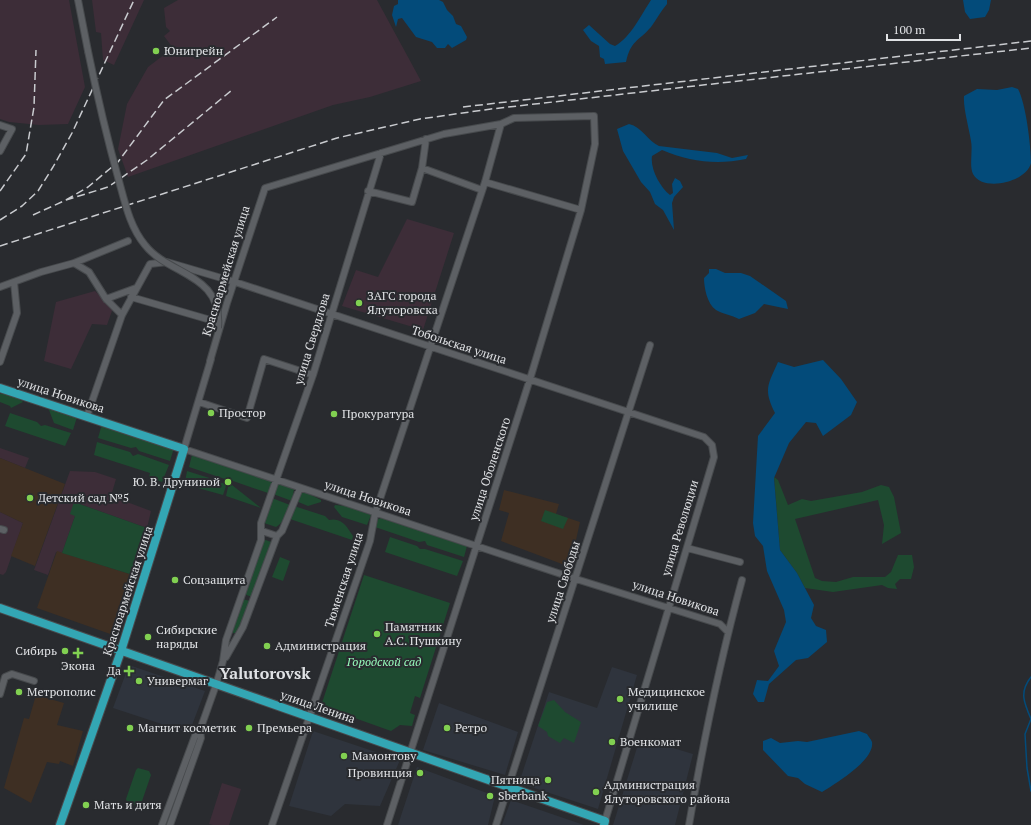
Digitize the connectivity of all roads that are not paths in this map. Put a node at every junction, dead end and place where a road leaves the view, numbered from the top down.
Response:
1 (78, 0) edge
2 (501, 124) junction
3 (0, 125) edge
4 (426, 139) junction
5 (0, 151) edge
6 (381, 153) junction
7 (422, 168) junction
8 (485, 182) junction
9 (482, 190) junction
10 (368, 191) junction
11 (581, 210) junction
12 (128, 241) dead end
13 (74, 262) junction
14 (14, 282) junction
15 (235, 282) junction
16 (0, 287) edge
17 (136, 288) junction
18 (131, 297) junction
19 (106, 299) junction
20 (332, 313) junction
21 (122, 315) junction
22 (214, 321) dead end
23 (650, 346) dead end
24 (431, 347) junction
25 (210, 361) junction
26 (0, 362) edge
27 (312, 375) junction
28 (530, 379) junction
29 (0, 388) edge
30 (199, 402) junction
31 (629, 411) junction
32 (86, 416) junction
33 (712, 445) joint
34 (184, 449) junction
35 (277, 480) junction
36 (300, 488) junction
37 (375, 514) junction
38 (262, 531) junction
39 (277, 536) junction
40 (477, 546) junction
41 (687, 548) junction
42 (740, 562) dead end
43 (576, 579) junction
44 (742, 580) dead end
45 (242, 595) junction
46 (253, 600) junction
47 (0, 608) edge
48 (668, 608) junction
49 (728, 632) junction
50 (121, 651) junction
51 (223, 661) junction
52 (34, 681) dead end
53 (216, 685) junction
54 (0, 694) edge
55 (310, 717) junction
56 (411, 752) junction
57 (186, 769) junction
58 (509, 787) junction
59 (168, 808) junction
60 (175, 810) junction
61 (605, 823) edge
62 (60, 825) edge
63 (162, 825) edge
64 (170, 825) edge
65 (272, 825) edge
66 (387, 825) edge
67 (496, 825) edge
68 (689, 825) edge

1 - 25 street, Красноармейская улица, bridge
2 - 4 street
2 - 8 street, Тюменская улица
2 - 11 street, улица Оболенского
3 - 5 street
4 - 6 street
4 - 7 street
6 - 10 street, улица Свердлова
6 - 15 street, Красноармейская улица
7 - 9 street
7 - 10 street
8 - 9 street, Тюменская улица
8 - 11 street
9 - 24 street, Тюменская улица
10 - 20 street, улица Свердлова
11 - 28 street, улица Оболенского
12 - 13 street
13 - 14 street
13 - 19 street
14 - 16 street
14 - 26 street
15 - 17 street, Тобольская улица
15 - 20 street, Тобольская улица
15 - 25 street, Красноармейская улица
17 - 18 street
17 - 19 street
18 - 21 street
18 - 22 street
19 - 21 street
20 - 24 street, Тобольская улица
20 - 27 street, улица Свердлова
21 - 32 street
23 - 31 street, улица Свободы
24 - 28 street, Тобольская улица
24 - 37 street, Тюменская улица
25 - 30 street, Красноармейская улица
27 - 30 street
27 - 35 street, улица Свердлова
28 - 31 street, Тобольская улица
28 - 40 street, улица Оболенского
29 - 32 main road, улица Новикова
30 - 34 street, Красноармейская улица
31 - 33 street, Тобольская улица
31 - 43 street, улица Свободы
32 - 34 main road, улица Новикова
33 - 41 street, улица Революции
34 - 35 street, улица Новикова
34 - 50 main road, Красноармейская улица
35 - 36 street, улица Новикова
35 - 38 street, улица Свердлова
36 - 37 street, улица Новикова
36 - 39 street, улица Свердлова
37 - 40 street, улица Новикова
37 - 55 street, Тюменская улица
38 - 39 street
38 - 45 street, улица Свердлова
39 - 46 street, улица Свердлова
40 - 43 street, улица Новикова
40 - 56 street, улица Оболенского
41 - 42 street
41 - 48 street, улица Революции
43 - 48 street, улица Новикова
43 - 58 street, улица Свободы
44 - 49 street
45 - 46 street
45 - 51 street, улица Свердлова
46 - 51 street, улица Свердлова
47 - 50 main road, улица Ленина
48 - 49 street, улица Новикова
48 - 61 street, улица Революции
49 - 68 street
50 - 53 main road, улица Ленина
50 - 62 main road, Красноармейская улица
51 - 53 street, улица Свердлова
52 - 54 street
53 - 55 main road, улица Ленина
53 - 57 street, улица Свердлова
55 - 56 main road, улица Ленина
55 - 65 street, Тюменская улица
56 - 58 main road, улица Ленина
56 - 66 street, улица Оболенского
57 - 59 street, улица Свердлова
57 - 60 street, улица Свердлова
58 - 61 main road, улица Ленина
58 - 67 street, улица Свободы
59 - 60 street
59 - 63 street, улица Свердлова
60 - 64 street, улица Свердлова

